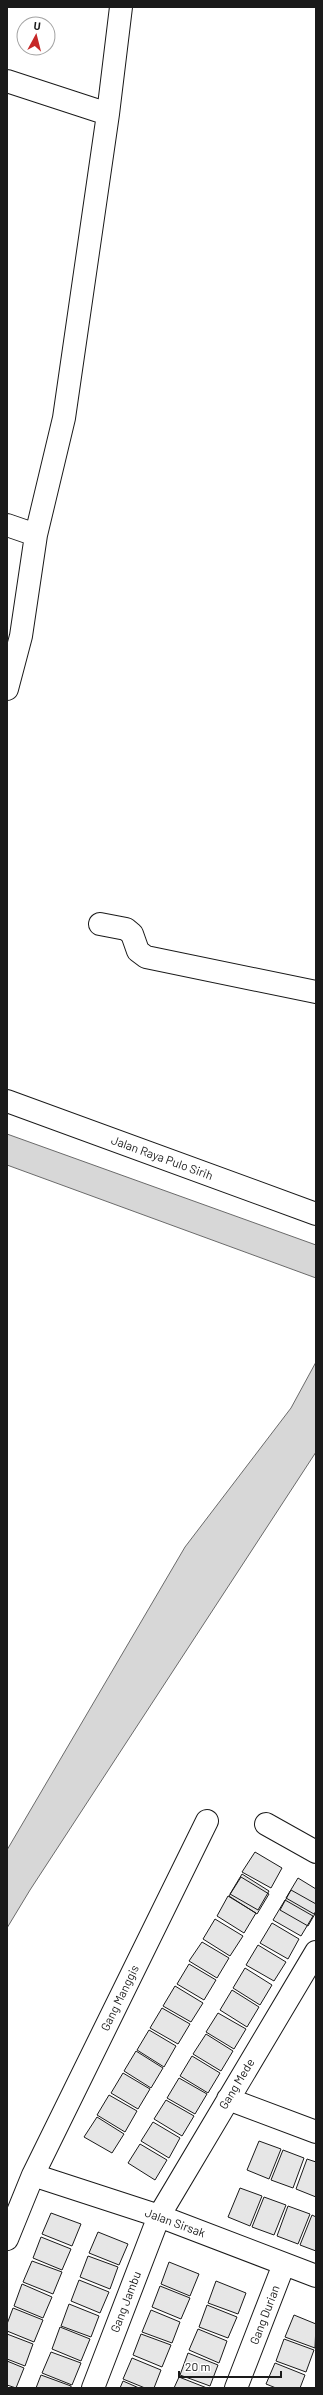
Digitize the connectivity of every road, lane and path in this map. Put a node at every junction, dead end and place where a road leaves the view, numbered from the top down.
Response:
1 (121, 7) edge
2 (7, 80) edge
3 (108, 114) junction
4 (7, 525) edge
5 (36, 535) junction
6 (7, 689) edge
7 (100, 924) dead end
8 (316, 992) edge
9 (7, 1101) edge
10 (316, 1214) edge
11 (207, 1821) dead end
12 (266, 1824) dead end
13 (316, 1852) edge
14 (316, 1952) edge
15 (308, 1981) edge
16 (228, 2099) junction
17 (316, 2132) edge
18 (33, 2175) junction
19 (159, 2216) junction
20 (7, 2239) edge
21 (284, 2264) junction
22 (316, 2276) edge
23 (93, 2388) edge
24 (236, 2388) edge

1 - 3 street
2 - 3 street
3 - 5 street
4 - 5 street
5 - 6 street
7 - 8 street
9 - 10 street, Jalan Raya Pulo Sirih
11 - 18 street, Gang Manggis
12 - 13 street
14 - 15 street, Gang Mede
15 - 16 street, Gang Mede
16 - 17 street
16 - 19 street, Gang Mede
18 - 19 street, Jalan Sirsak
18 - 20 street, Gang Manggis
19 - 21 street, Jalan Sirsak
19 - 23 street, Gang Jambu
21 - 22 street, Jalan Sirsak
21 - 24 street, Gang Durian

